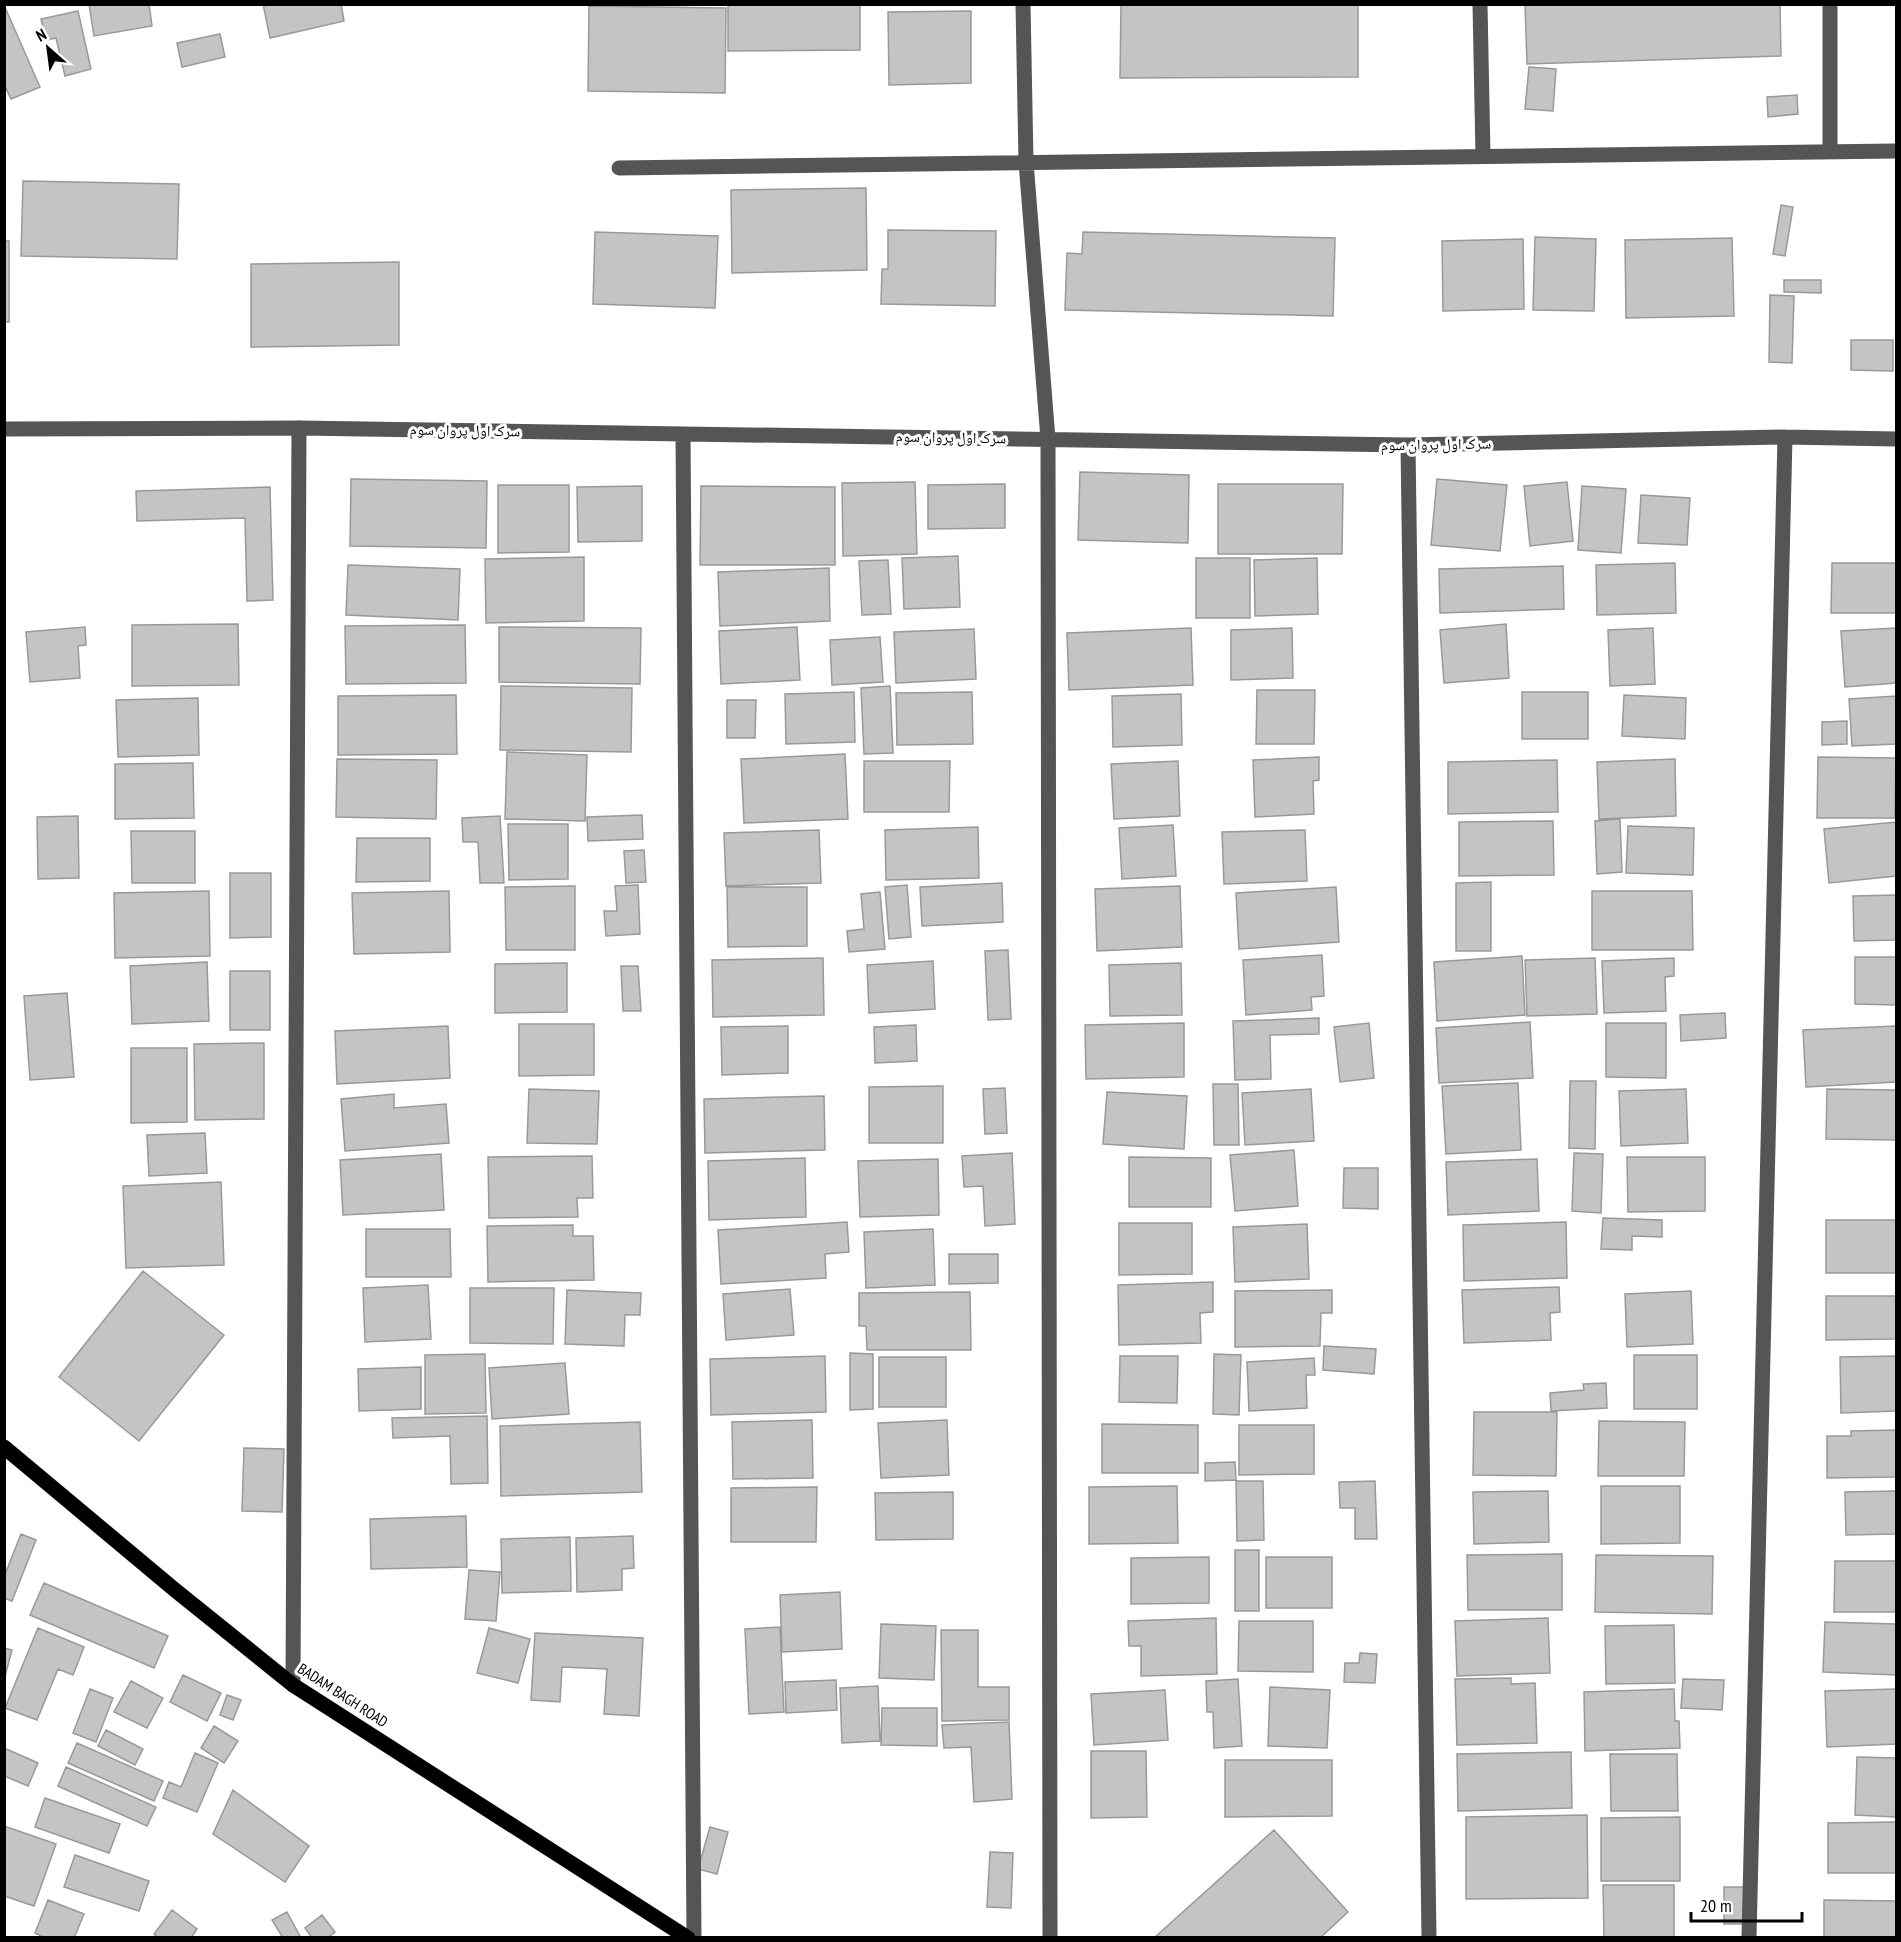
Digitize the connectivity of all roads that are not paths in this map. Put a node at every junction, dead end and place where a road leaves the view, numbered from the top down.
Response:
1 (1023, 4) edge
2 (1480, 4) edge
3 (1830, 4) edge
4 (1896, 151) edge
5 (1830, 152) junction
6 (1483, 156) junction
7 (1026, 162) junction
8 (619, 168) dead end
9 (299, 428) junction
10 (4, 429) edge
11 (684, 434) junction
12 (1785, 437) junction
13 (1048, 439) junction
14 (1896, 440) edge
15 (1408, 445) junction
16 (4, 1447) edge
17 (293, 1685) junction
18 (688, 1938) edge
19 (694, 1938) edge
20 (1050, 1938) edge
21 (1429, 1938) edge
22 (1749, 1938) edge

1 - 7 street
2 - 6 street
3 - 5 street
4 - 5 street
5 - 6 street
6 - 7 street
7 - 8 street
7 - 13 street
9 - 10 street, سرک اول پروان سوم
9 - 11 street, سرک اول پروان سوم
9 - 17 street
11 - 13 street, سرک اول پروان سوم
11 - 19 street
12 - 14 street, سرک اول پروان سوم
12 - 15 street, سرک اول پروان سوم
12 - 22 street
13 - 15 street, سرک اول پروان سوم
13 - 20 street
15 - 21 street
16 - 17 main road, BADAM BAGH ROAD
17 - 18 main road, BADAM BAGH ROAD

